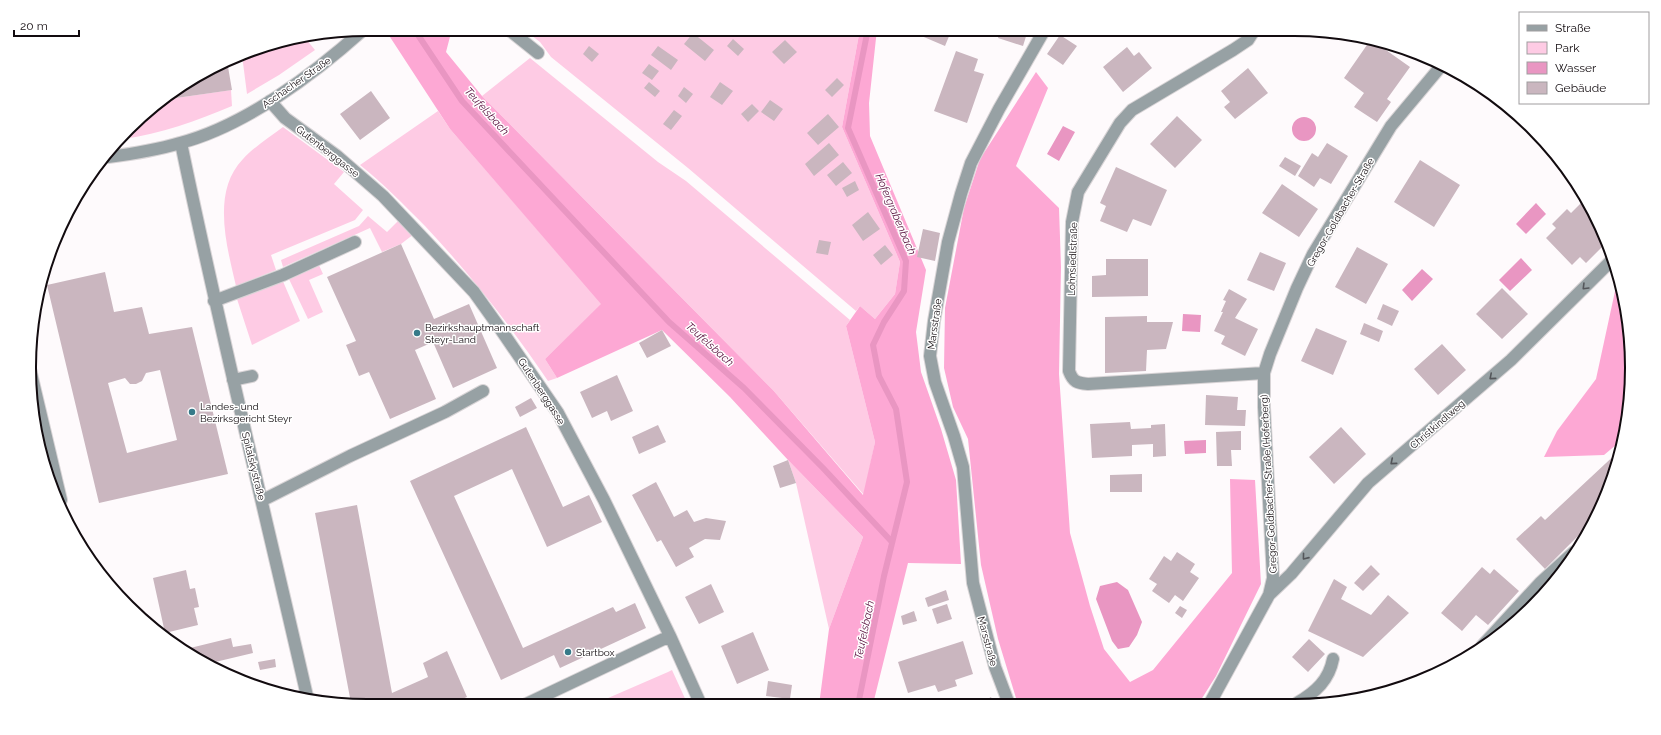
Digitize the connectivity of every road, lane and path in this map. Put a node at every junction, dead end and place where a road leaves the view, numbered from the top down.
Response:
1 (517, 36) edge
2 (1041, 36) edge
3 (1251, 36) edge
4 (347, 37) edge
5 (538, 53) dead end
6 (1438, 69) edge
7 (270, 101) junction
8 (182, 143) junction
9 (112, 156) edge
10 (355, 242) dead end
11 (1608, 264) edge
12 (214, 301) junction
13 (1264, 373) junction
14 (252, 376) dead end
15 (233, 380) junction
16 (483, 392) dead end
17 (38, 405) edge
18 (57, 481) edge
19 (263, 500) junction
20 (1557, 567) edge
21 (1269, 595) junction
22 (1501, 626) edge
23 (670, 636) junction
24 (1333, 659) dead end
25 (306, 693) edge
26 (537, 699) edge
27 (698, 699) edge
28 (1007, 699) edge
29 (1213, 699) edge
30 (1303, 699) edge

1 - 5 street
2 - 28 street, Marsstraße
3 - 13 street, Lohnsiedlstraße
4 - 7 street, Aschacher Straße
6 - 13 street, Gregor-Goldbacher-Straße
7 - 8 street, Aschacher Straße
7 - 23 street, Gutenberggasse
8 - 9 street, Aschacher Straße
8 - 12 street, Spitalskystraße
10 - 12 street
11 -> 21 street, Christkindlweg
12 - 15 street, Spitalskystraße
13 - 21 street, Gregor-Goldbacher-Straße (Hoferberg)
14 - 15 street
15 - 19 street, Spitalskystraße
16 - 19 street
17 - 18 street
19 - 25 street, Spitalskystraße
20 - 22 street
21 - 29 street
23 - 26 street
23 - 27 street, Gutenberggasse
24 - 30 street

